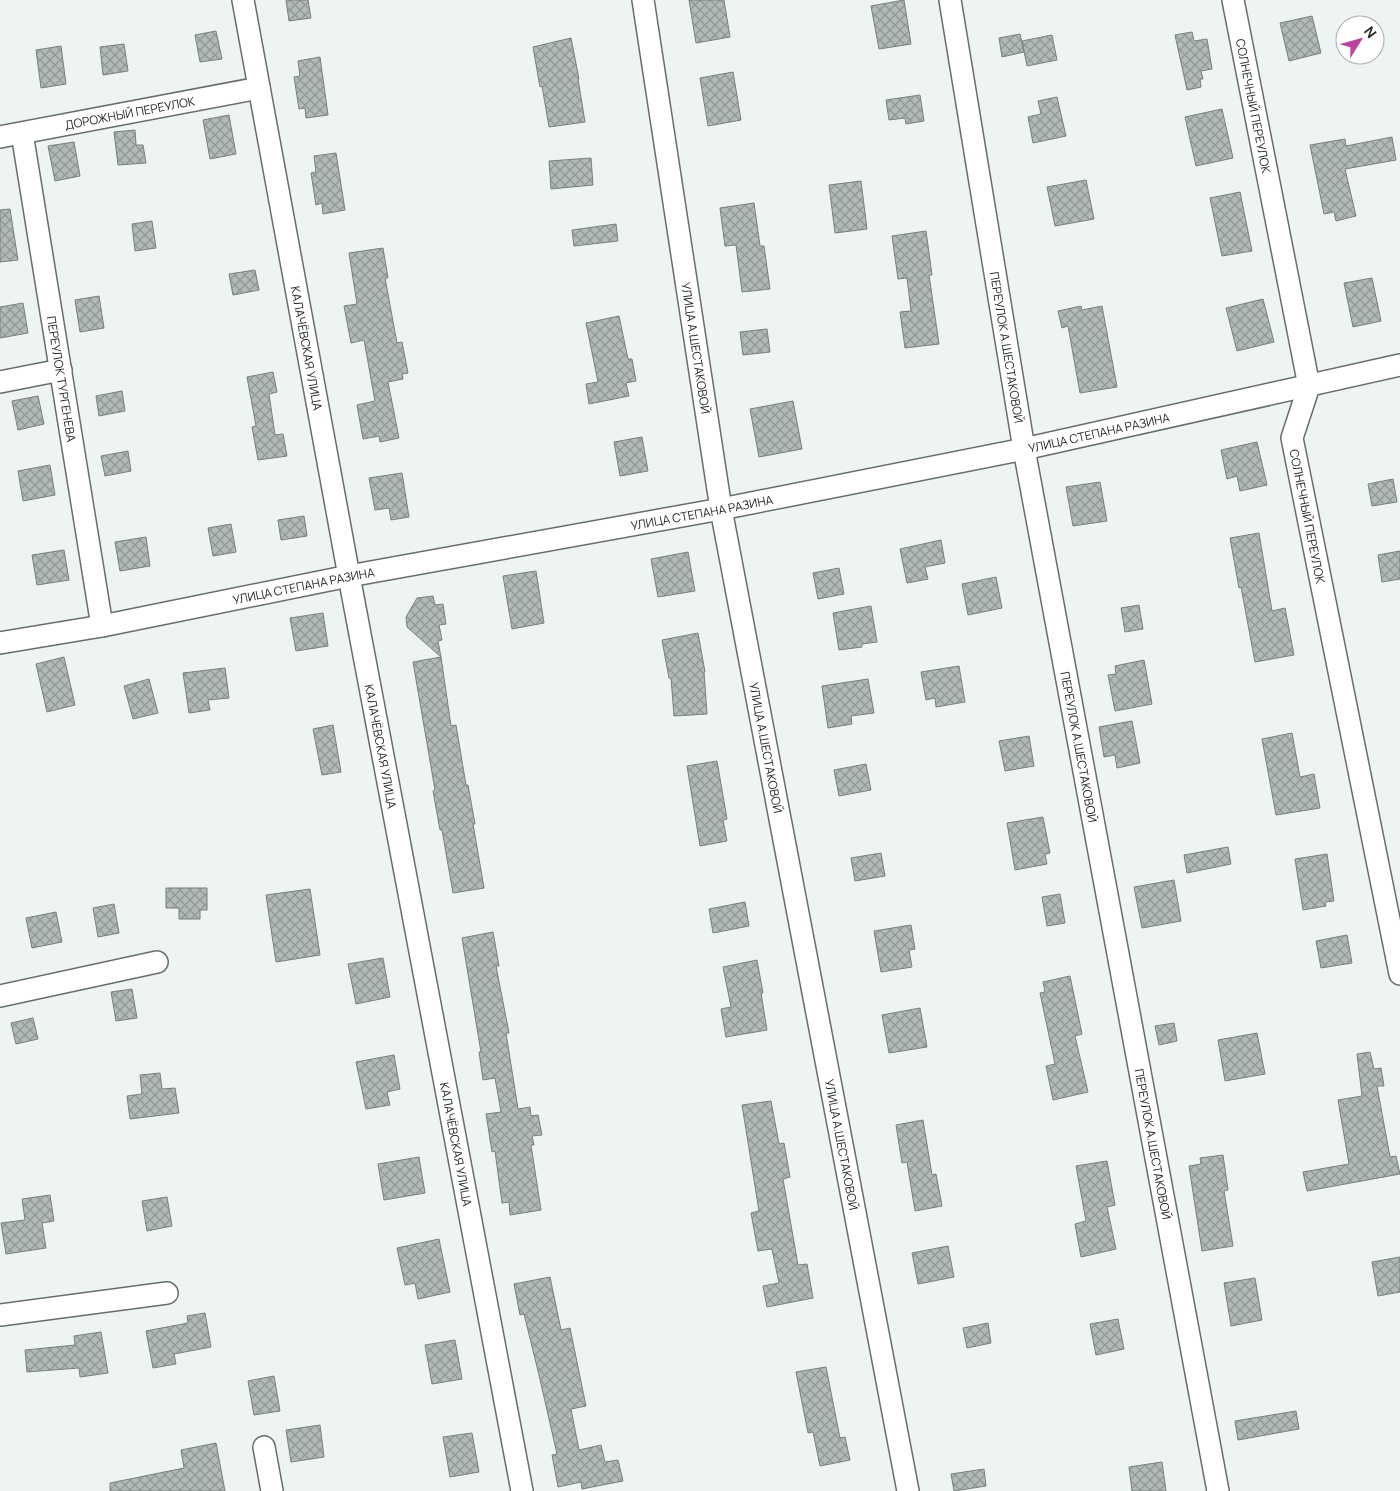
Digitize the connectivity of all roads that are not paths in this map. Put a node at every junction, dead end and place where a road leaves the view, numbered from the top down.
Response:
1 (243, 0) edge
2 (643, 0) edge
3 (950, 0) edge
4 (1233, 0) edge
5 (260, 88) junction
6 (22, 132) junction
7 (0, 137) edge
8 (1400, 365) edge
9 (61, 370) junction
10 (0, 382) edge
11 (1309, 386) junction
12 (1024, 449) junction
13 (721, 509) junction
14 (349, 576) junction
15 (102, 626) junction
16 (0, 643) edge
17 (157, 962) dead end
18 (1400, 974) edge
19 (0, 996) edge
20 (168, 1294) dead end
21 (0, 1316) edge
22 (264, 1447) dead end
23 (272, 1491) edge
24 (522, 1491) edge
25 (908, 1491) edge
26 (1218, 1491) edge

1 - 5 street, КАЛАЧЁВСКАЯ УЛИЦА
2 - 13 street, УЛИЦА А.ШЕСТАКОВОЙ
3 - 12 street, ПЕРЕУЛОК А.ШЕСТАКОВОЙ
4 - 11 street, СОЛНЕЧНЫЙ ПЕРЕУЛОК
5 - 6 street, ДОРОЖНЫЙ ПЕРЕУЛОК
5 - 14 street, КАЛАЧЁВСКАЯ УЛИЦА
6 - 7 street, ДОРОЖНЫЙ ПЕРЕУЛОК
6 - 9 street, ПЕРЕУЛОК ТУРГЕНЕВА
8 - 11 street, УЛИЦА СТЕПАНА РАЗИНА
9 - 10 street
9 - 15 street, ПЕРЕУЛОК ТУРГЕНЕВА
11 - 12 street, УЛИЦА СТЕПАНА РАЗИНА
11 - 18 street, СОЛНЕЧНЫЙ ПЕРЕУЛОК
12 - 13 street, УЛИЦА СТЕПАНА РАЗИНА
12 - 26 street, ПЕРЕУЛОК А.ШЕСТАКОВОЙ
13 - 14 street, УЛИЦА СТЕПАНА РАЗИНА
13 - 25 street, УЛИЦА А.ШЕСТАКОВОЙ
14 - 15 street, УЛИЦА СТЕПАНА РАЗИНА
14 - 24 street, КАЛАЧЁВСКАЯ УЛИЦА
15 - 16 street, УЛИЦА СТЕПАНА РАЗИНА
17 - 19 street
20 - 21 street
22 - 23 street

